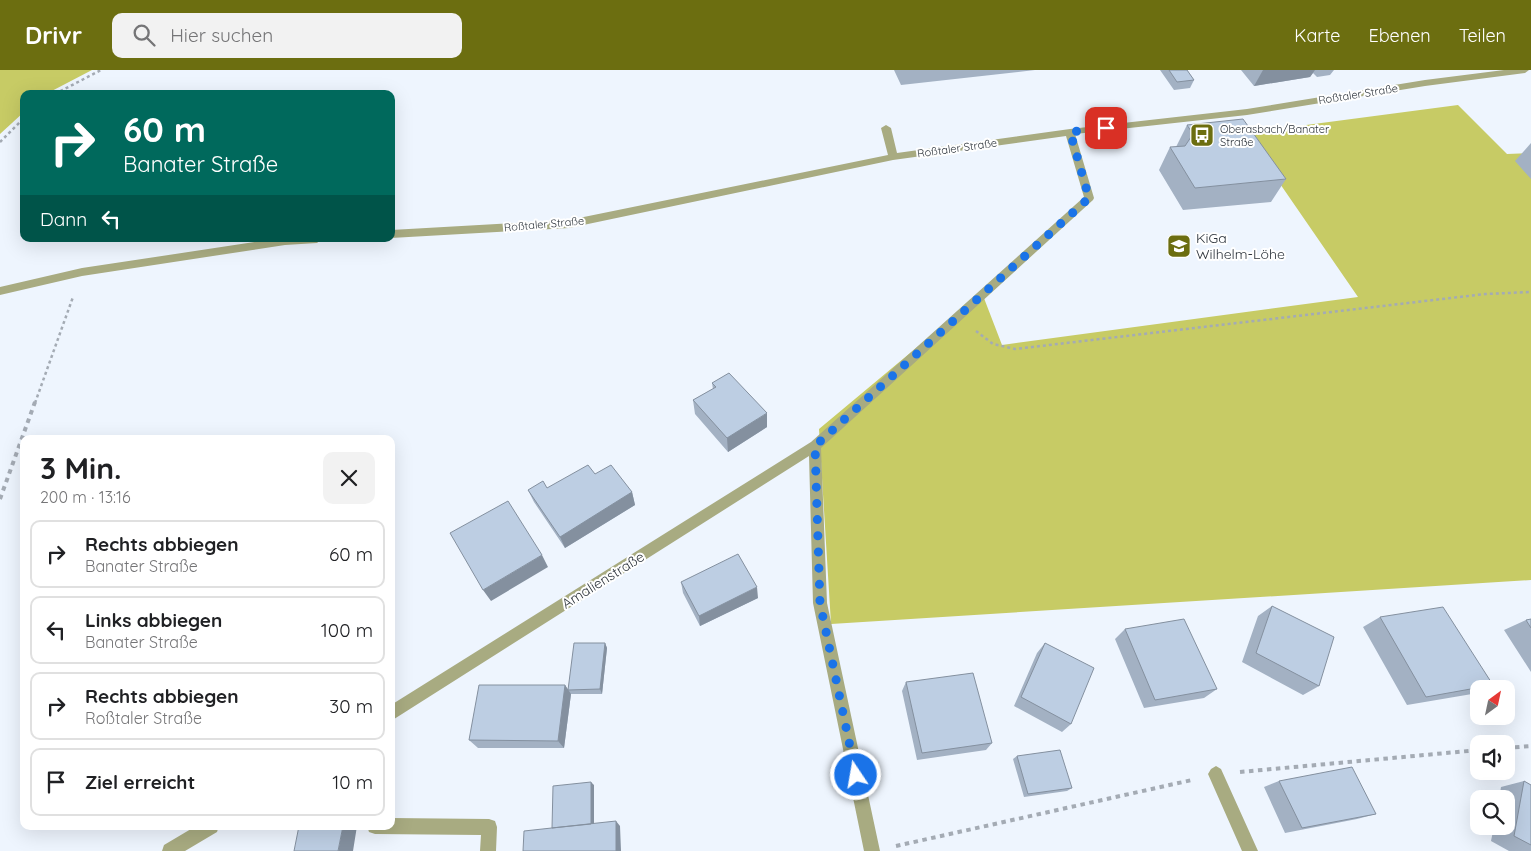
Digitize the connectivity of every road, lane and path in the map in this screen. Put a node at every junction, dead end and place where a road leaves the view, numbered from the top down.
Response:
1 (101, 70) edge
2 (1525, 70) edge
3 (63, 90) edge
4 (20, 122) edge
5 (886, 128) dead end
6 (1070, 132) junction
7 (0, 142) edge
8 (894, 156) junction
9 (395, 234) edge
10 (278, 242) edge
11 (82, 272) junction
12 (0, 291) edge
13 (1531, 292) edge
14 (959, 315) junction
15 (23, 435) edge
16 (20, 444) edge
17 (815, 446) junction
18 (0, 500) edge
19 (395, 711) edge
20 (1531, 746) edge
21 (1515, 747) edge
22 (1470, 751) edge
23 (1216, 774) junction
24 (395, 826) edge
25 (204, 830) edge
26 (892, 847) dead end
27 (170, 851) edge
28 (488, 851) edge
29 (872, 851) edge
30 (1250, 851) edge

1 - 3 path
2 - 6 street, Roßtaler Straße
4 - 7 path
5 - 8 street
6 - 8 street, Roßtaler Straße
6 - 14 street, Amalienstraße
8 - 9 street, Roßtaler Straße
10 - 11 street
11 - 12 street
11 - 15 path
13 - 14 path
14 - 17 street, Amalienstraße
16 - 18 path
17 - 19 street, Amalienstraße
17 - 29 street
20 - 21 path
22 - 23 path
23 - 26 path
23 - 30 street
24 - 28 street
25 - 27 street

